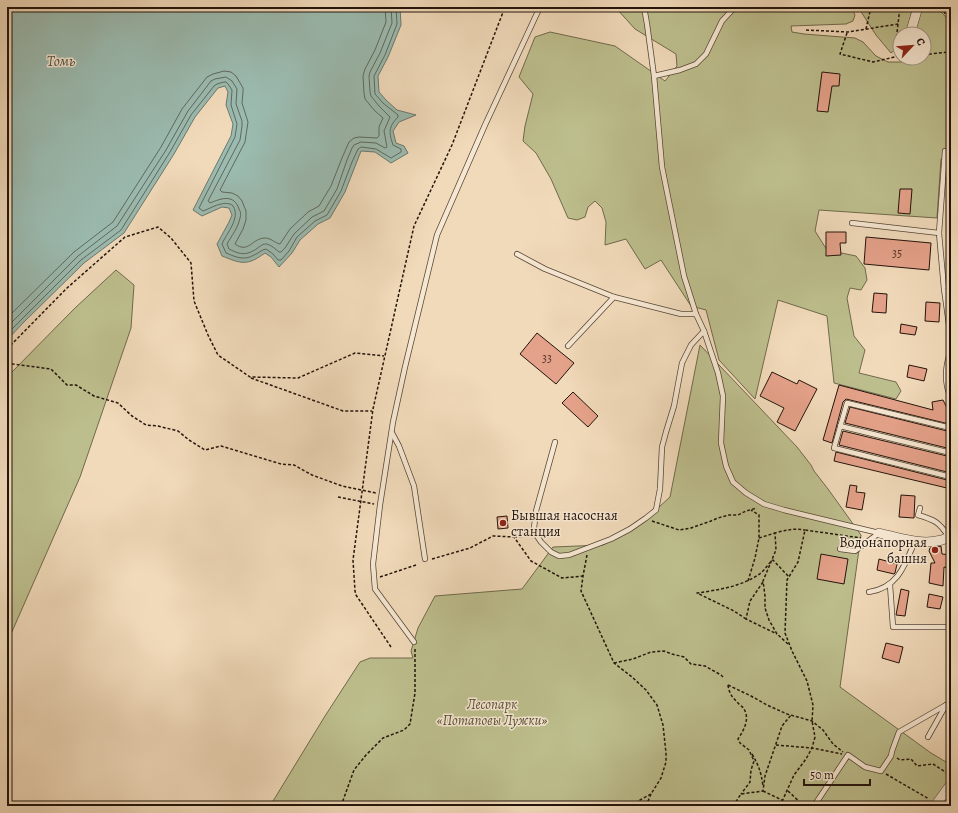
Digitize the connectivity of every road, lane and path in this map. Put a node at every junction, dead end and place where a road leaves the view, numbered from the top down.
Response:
1 (505, 7) edge
2 (540, 7) edge
3 (644, 7) edge
4 (735, 7) edge
5 (871, 7) edge
6 (900, 7) edge
7 (918, 7) edge
8 (941, 8) edge
9 (951, 23) edge
10 (898, 24) joint
11 (912, 26) edge
12 (866, 29) junction
13 (806, 30) dead end
14 (848, 32) junction
15 (951, 52) edge
16 (932, 54) edge
17 (892, 58) edge
18 (654, 76) junction
19 (945, 151) dead end
20 (852, 223) dead end
21 (939, 233) junction
22 (517, 254) dead end
23 (614, 297) junction
24 (696, 314) junction
25 (704, 331) junction
26 (951, 339) edge
27 (568, 346) dead end
28 (7, 349) edge
29 (951, 350) edge
30 (385, 356) junction
31 (7, 362) edge
32 (250, 378) junction
33 (951, 398) edge
34 (372, 411) junction
35 (840, 426) junction
36 (951, 428) edge
37 (392, 433) junction
38 (555, 442) dead end
39 (951, 453) edge
40 (951, 477) edge
41 (362, 490) junction
42 (383, 494) junction
43 (338, 497) dead end
44 (361, 502) junction
45 (764, 504) junction
46 (380, 505) junction
47 (920, 508) dead end
48 (751, 510) junction
49 (646, 518) junction
50 (805, 530) junction
51 (776, 533) junction
52 (879, 533) junction
53 (537, 536) junction
54 (514, 537) junction
55 (950, 537) edge
56 (759, 538) junction
57 (871, 539) junction
58 (915, 541) junction
59 (589, 547) junction
60 (840, 549) dead end
61 (426, 560) joint
62 (773, 560) junction
63 (416, 565) dead end
64 (583, 576) junction
65 (789, 577) junction
66 (374, 579) junction
67 (748, 581) junction
68 (763, 581) junction
69 (890, 585) junction
70 (869, 592) dead end
71 (746, 619) junction
72 (951, 627) edge
73 (777, 634) junction
74 (414, 642) joint
75 (790, 645) junction
76 (391, 647) dead end
77 (614, 663) junction
78 (723, 677) dead end
79 (948, 704) edge
80 (791, 715) junction
81 (812, 721) junction
82 (928, 737) dead end
83 (776, 745) junction
84 (812, 748) junction
85 (749, 750) junction
86 (848, 755) junction
87 (891, 756) junction
88 (881, 771) junction
89 (951, 776) edge
90 (951, 784) edge
91 (763, 790) junction
92 (787, 790) junction
93 (650, 794) junction
94 (741, 794) junction
95 (782, 800) junction
96 (936, 805) edge
97 (341, 806) edge
98 (629, 806) edge
99 (646, 806) edge
100 (733, 806) edge
101 (780, 806) edge
102 (804, 806) edge
103 (814, 806) edge

1 - 30 path
2 - 37 lane
3 - 18 lane
4 - 18 lane
5 - 12 path
6 - 10 path
7 - 11 street
8 - 9 path
10 - 12 path
12 - 14 path
13 - 14 path
14 - 17 path
15 - 16 path
18 - 24 lane
19 - 21 lane
20 - 21 lane
21 - 26 lane
22 - 23 lane
23 - 24 lane
23 - 27 lane
24 - 25 lane
25 - 45 lane
25 - 49 lane
28 - 32 path
29 - 33 lane
30 - 32 path
30 - 34 path
31 - 41 path
32 - 34 path
34 - 41 path
35 - 36 lane
35 - 39 lane
35 - 40 lane
37 - 42 lane
37 - 61 lane
38 - 53 lane
41 - 42 path
41 - 44 path
42 - 46 lane
43 - 44 path
44 - 46 path
44 - 76 path
45 - 48 path
45 - 52 lane
46 - 66 lane
47 - 55 lane
48 - 49 path
48 - 56 path
49 - 59 lane
50 - 51 path
50 - 57 path
50 - 65 path
51 - 56 path
51 - 62 path
52 - 57 lane
52 - 58 street
53 - 54 path
53 - 59 lane
54 - 61 path
54 - 64 path
55 - 58 street
56 - 67 path
57 - 60 lane
58 - 69 lane
59 - 64 path
62 - 65 path
62 - 67 path
62 - 68 path
63 - 66 path
64 - 77 path
65 - 75 path
66 - 74 lane
67 - 71 path
68 - 71 path
68 - 73 path
69 - 70 lane
69 - 72 lane
71 - 73 path
73 - 75 path
74 - 97 path
75 - 81 path
77 - 78 path
77 - 93 path
79 - 82 lane
79 - 87 lane
80 - 81 path
80 - 83 path
80 - 85 path
81 - 84 path
81 - 86 path
83 - 84 path
83 - 91 path
84 - 86 path
84 - 92 path
85 - 91 path
85 - 94 path
86 - 88 lane
86 - 103 lane
87 - 88 lane
87 - 89 path
88 - 96 path
90 - 96 street
91 - 94 path
91 - 95 path
92 - 95 path
92 - 102 path
93 - 98 path
93 - 99 path
94 - 100 path
95 - 101 path

